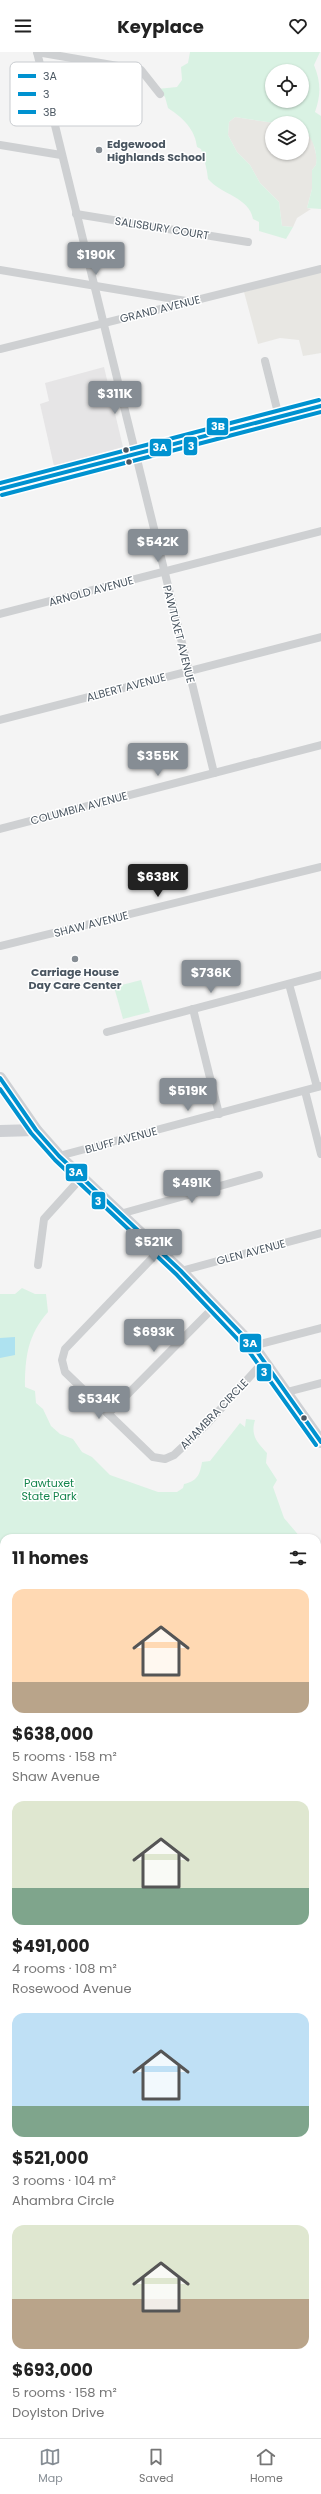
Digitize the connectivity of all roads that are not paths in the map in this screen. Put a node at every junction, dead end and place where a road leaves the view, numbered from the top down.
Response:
1 (37, 52) edge
2 (39, 62) edge
3 (95, 62) edge
4 (142, 71) edge
5 (160, 94) dead end
6 (54, 126) edge
7 (0, 145) edge
8 (61, 154) junction
9 (76, 214) junction
10 (248, 242) dead end
11 (321, 269) edge
12 (0, 270) edge
13 (94, 285) junction
14 (189, 302) junction
15 (103, 323) junction
16 (0, 349) edge
17 (265, 361) dead end
18 (321, 406) edge
19 (279, 417) junction
20 (135, 454) junction
21 (0, 489) edge
22 (321, 531) edge
23 (164, 572) junction
24 (0, 614) edge
25 (321, 636) edge
26 (188, 671) junction
27 (0, 720) edge
28 (321, 745) edge
29 (214, 773) junction
30 (0, 828) edge
31 (321, 867) edge
32 (0, 946) edge
33 (321, 975) edge
34 (289, 984) junction
35 (193, 1009) junction
36 (107, 1032) dead end
37 (0, 1078) edge
38 (319, 1087) edge
39 (305, 1091) junction
40 (219, 1114) junction
41 (36, 1130) junction
42 (0, 1131) edge
43 (321, 1154) edge
44 (59, 1156) junction
45 (259, 1175) dead end
46 (82, 1177) junction
47 (120, 1214) junction
48 (321, 1233) edge
49 (159, 1251) junction
50 (38, 1265) dead end
51 (181, 1271) junction
52 (215, 1306) junction
53 (321, 1328) edge
54 (253, 1346) junction
55 (264, 1361) junction
56 (321, 1383) edge
57 (287, 1392) junction
58 (108, 1414) junction
59 (319, 1436) edge

1 - 2 street, PAWTUXET AVENUE
1 - 3 street
4 - 5 street
6 - 8 street, PAWTUXET AVENUE
7 - 8 street
8 - 9 street, PAWTUXET AVENUE
9 - 10 street, SALISBURY COURT
9 - 13 street, PAWTUXET AVENUE
11 - 14 street, GRAND AVENUE
12 - 13 street
13 - 14 street
13 - 15 street, PAWTUXET AVENUE
14 - 15 street, GRAND AVENUE
15 - 16 street, GRAND AVENUE
15 - 20 street, PAWTUXET AVENUE
17 - 19 street
18 - 19 main road
19 - 20 main road
20 - 21 main road
20 - 23 street, PAWTUXET AVENUE
22 - 23 street, ARNOLD AVENUE
23 - 24 street, ARNOLD AVENUE
23 - 26 street, PAWTUXET AVENUE
25 - 26 street, ALBERT AVENUE
26 - 27 street, ALBERT AVENUE
26 - 29 street, PAWTUXET AVENUE
28 - 29 street, COLUMBIA AVENUE
29 - 30 street, COLUMBIA AVENUE
31 - 32 street, SHAW AVENUE
33 - 34 street
34 - 35 street
34 - 38 street
35 - 36 street
35 - 40 street
37 - 41 main road
38 - 39 street, BLUFF AVENUE
39 - 40 street, BLUFF AVENUE
39 - 43 street
40 - 44 street, BLUFF AVENUE
41 - 42 main road
41 - 44 main road
44 - 46 main road
45 - 47 street
46 - 47 main road
46 - 50 street
47 - 49 main road
48 - 51 street, GLEN AVENUE
49 - 51 main road
49 - 58 street, AHAMBRA CIRCLE
51 - 52 main road
52 - 54 main road
52 - 58 street
53 - 54 street
54 - 55 main road
55 - 57 main road
55 - 58 street, AHAMBRA CIRCLE
56 - 57 street
57 - 59 main road

